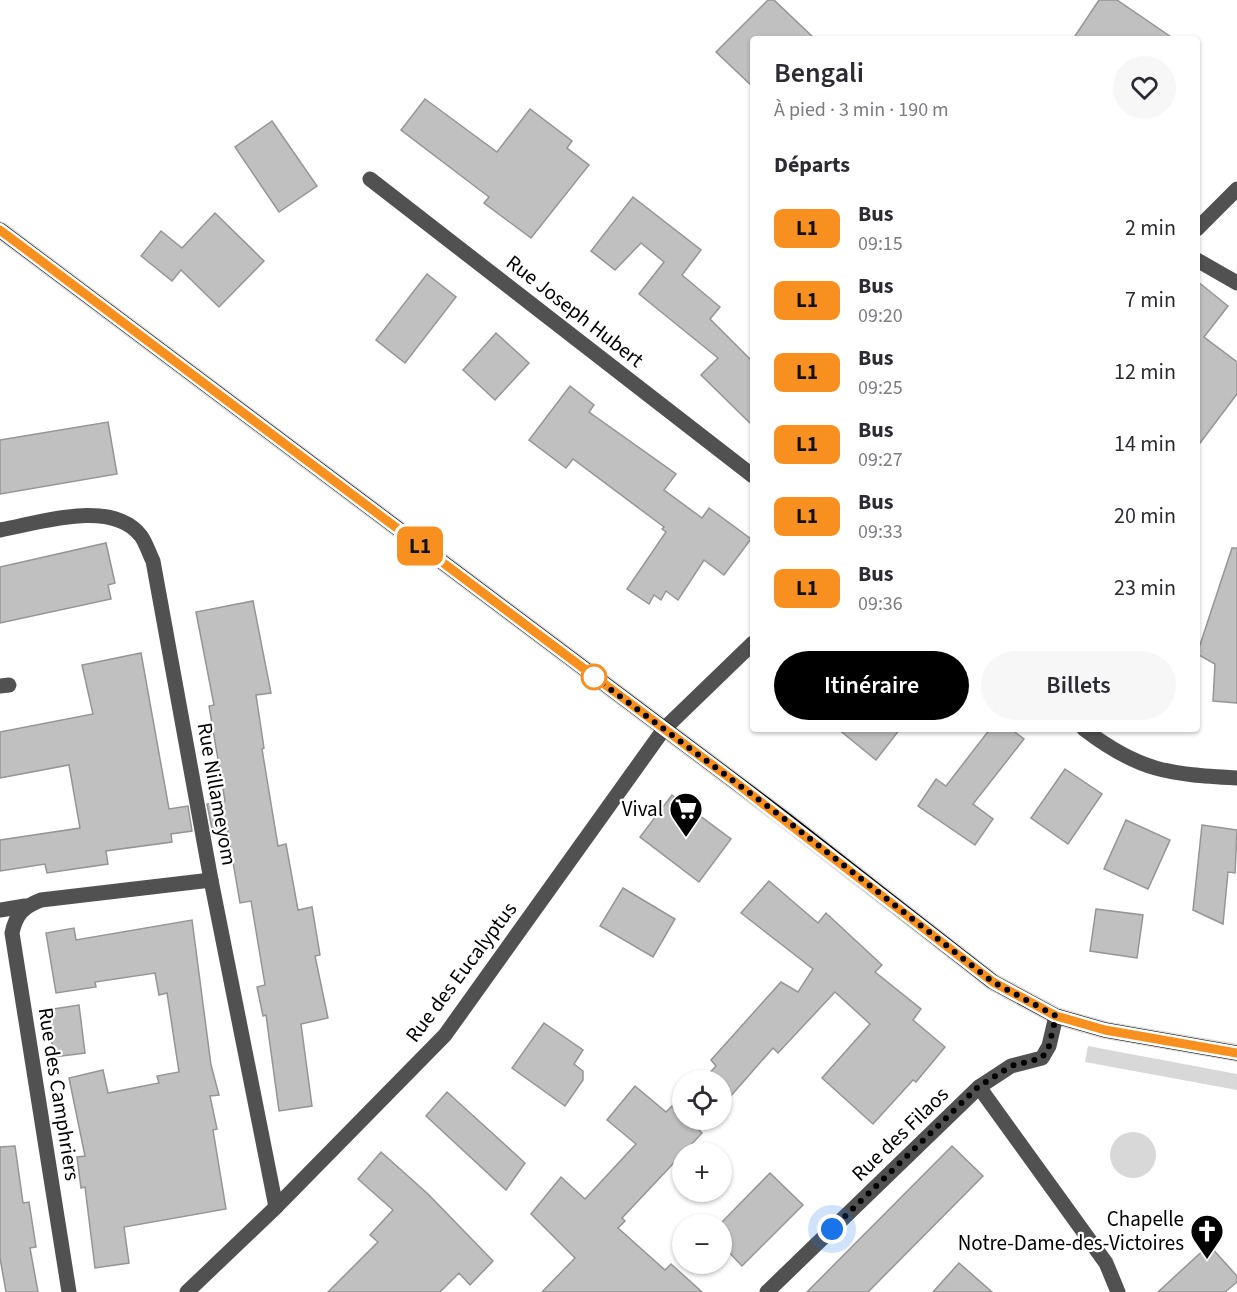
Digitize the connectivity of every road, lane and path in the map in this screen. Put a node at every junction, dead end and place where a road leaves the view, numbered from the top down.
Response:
1 (370, 179) dead end
2 (1237, 189) edge
3 (1200, 226) edge
4 (0, 230) edge
5 (1200, 262) edge
6 (1237, 283) edge
7 (750, 474) edge
8 (0, 530) edge
9 (750, 647) edge
10 (664, 729) junction
11 (1088, 732) edge
12 (1237, 778) edge
13 (211, 880) junction
14 (25, 906) junction
15 (0, 910) edge
16 (1056, 1016) junction
17 (1237, 1053) edge
18 (978, 1087) junction
19 (276, 1207) junction
20 (69, 1292) edge
21 (187, 1292) edge
22 (767, 1292) edge
23 (1118, 1292) edge

1 - 7 street, Rue Joseph Hubert
2 - 3 street
4 - 10 main road
5 - 6 street
8 - 13 street, Rue Nillameyom
9 - 10 street, Rue des Eucalyptus
10 - 16 main road
10 - 19 street, Rue des Eucalyptus
11 - 12 street
13 - 14 street
13 - 19 street, Rue Nillameyom
14 - 15 street
14 - 20 street, Rue des Camphriers
16 - 17 main road
16 - 18 street, Rue des Filaos
18 - 22 street, Rue des Filaos
18 - 23 street
19 - 21 street, Rue des Eucalyptus

